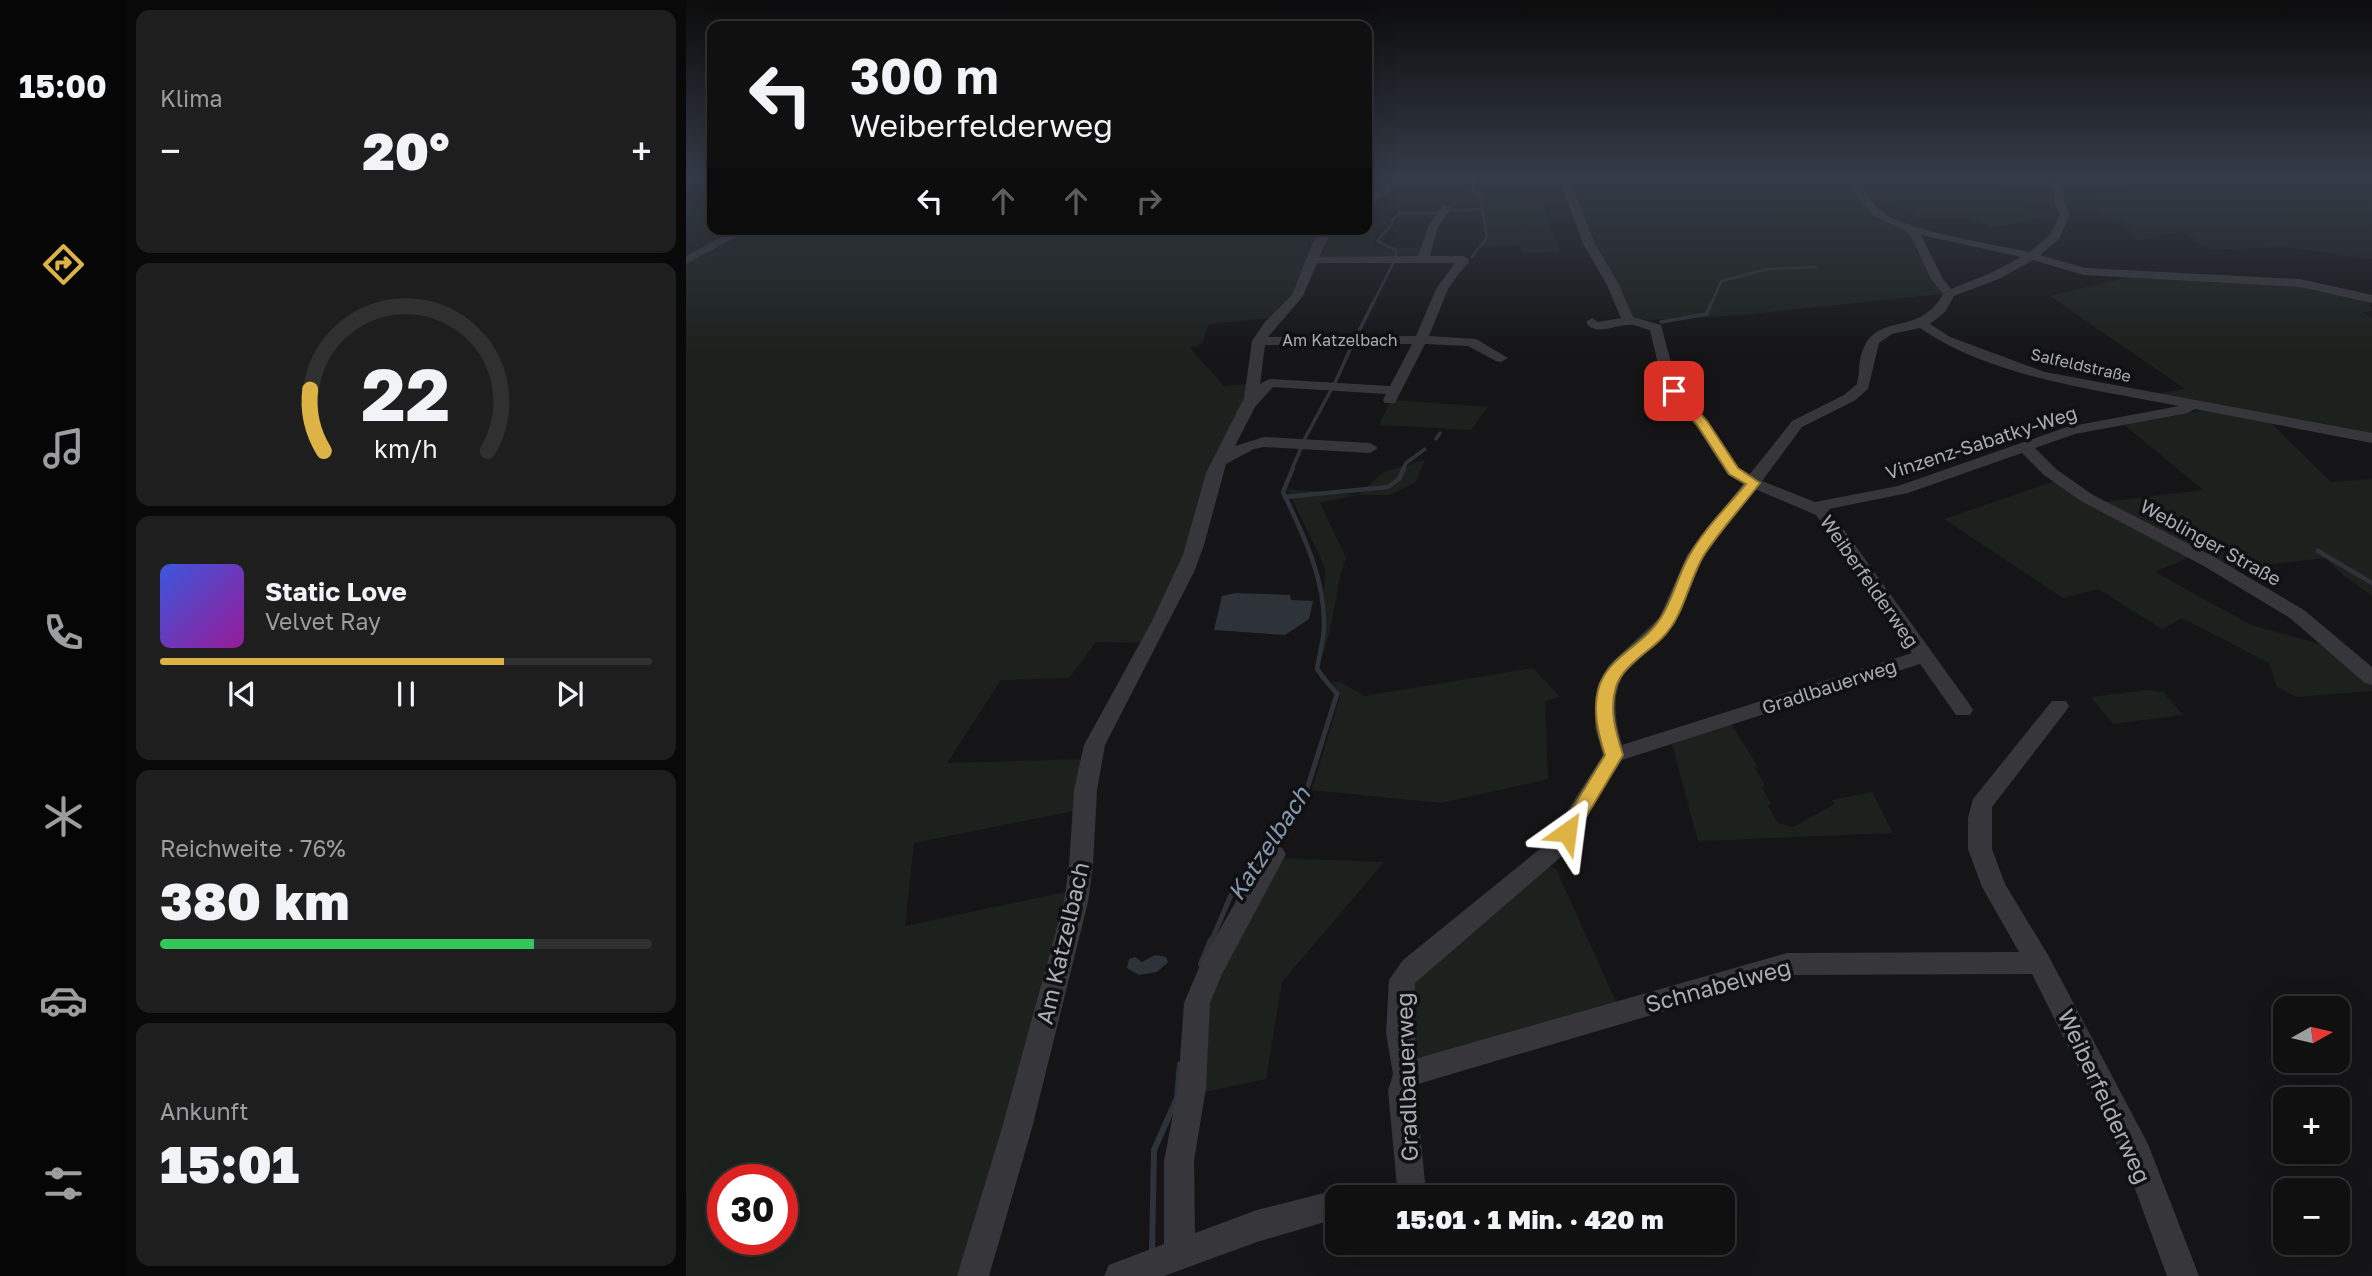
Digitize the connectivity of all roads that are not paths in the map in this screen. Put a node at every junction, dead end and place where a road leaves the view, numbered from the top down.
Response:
1 (735, 235) edge
2 (1324, 235) edge
3 (1430, 235) edge
4 (1585, 235) edge
5 (1916, 235) edge
6 (1935, 235) edge
7 (2057, 235) edge
8 (2032, 256) junction
9 (1423, 259) junction
10 (1314, 260) junction
11 (686, 261) edge
12 (1949, 293) junction
13 (2372, 299) edge
14 (1632, 321) junction
15 (1592, 322) dead end
16 (1922, 324) junction
17 (1421, 340) junction
18 (1259, 341) junction
19 (1500, 358) dead end
20 (1249, 405) junction
21 (2200, 406) junction
22 (2372, 438) edge
23 (2026, 447) junction
24 (1370, 448) dead end
25 (1219, 461) junction
26 (1754, 483) junction
27 (1816, 508) junction
28 (1923, 656) junction
29 (2372, 678) edge
30 (2059, 706) dead end
31 (1963, 710) dead end
32 (1614, 755) junction
33 (1274, 854) dead end
34 (2039, 963) junction
35 (1407, 1074) junction
36 (1410, 1185) edge
37 (1324, 1208) dead end
38 (1180, 1252) junction
39 (973, 1276) edge
40 (1120, 1276) edge
41 (2183, 1276) edge

1 - 11 street
2 - 10 street, Am Katzelbach
3 - 9 street
4 - 14 street, Weiberfelderweg
5 - 12 street
6 - 8 street
7 - 8 street
8 - 12 street
8 - 13 street
9 - 10 street, Am Katzelbach
9 - 17 street, Am Katzelbach
10 - 18 street, Am Katzelbach
12 - 16 street
14 - 15 street
14 - 26 street, Weiberfelderweg
16 - 21 street, Salfeldstraße
16 - 26 street
17 - 18 street, Am Katzelbach
17 - 19 street, Am Katzelbach
17 - 20 street, Am Katzelbach
18 - 20 street, Am Katzelbach
20 - 25 street, Am Katzelbach
21 - 22 street, Salfeldstraße
21 - 23 street, Vinzenz-Sabatky-Weg
23 - 27 street, Vinzenz-Sabatky-Weg
23 - 29 street, Weblinger Straße
24 - 25 street
25 - 39 street, Am Katzelbach
26 - 27 street, Weiberfelderweg
26 - 32 street
27 - 28 street, Weiberfelderweg
28 - 31 street, Weiberfelderweg
28 - 32 street, Gradlbauerweg
30 - 34 street, Weiberfelderweg
32 - 35 street, Gradlbauerweg
33 - 38 street
34 - 35 street, Schnabelweg
34 - 41 street, Weiberfelderweg
35 - 36 street, Gradlbauerweg
37 - 38 street
38 - 40 street

